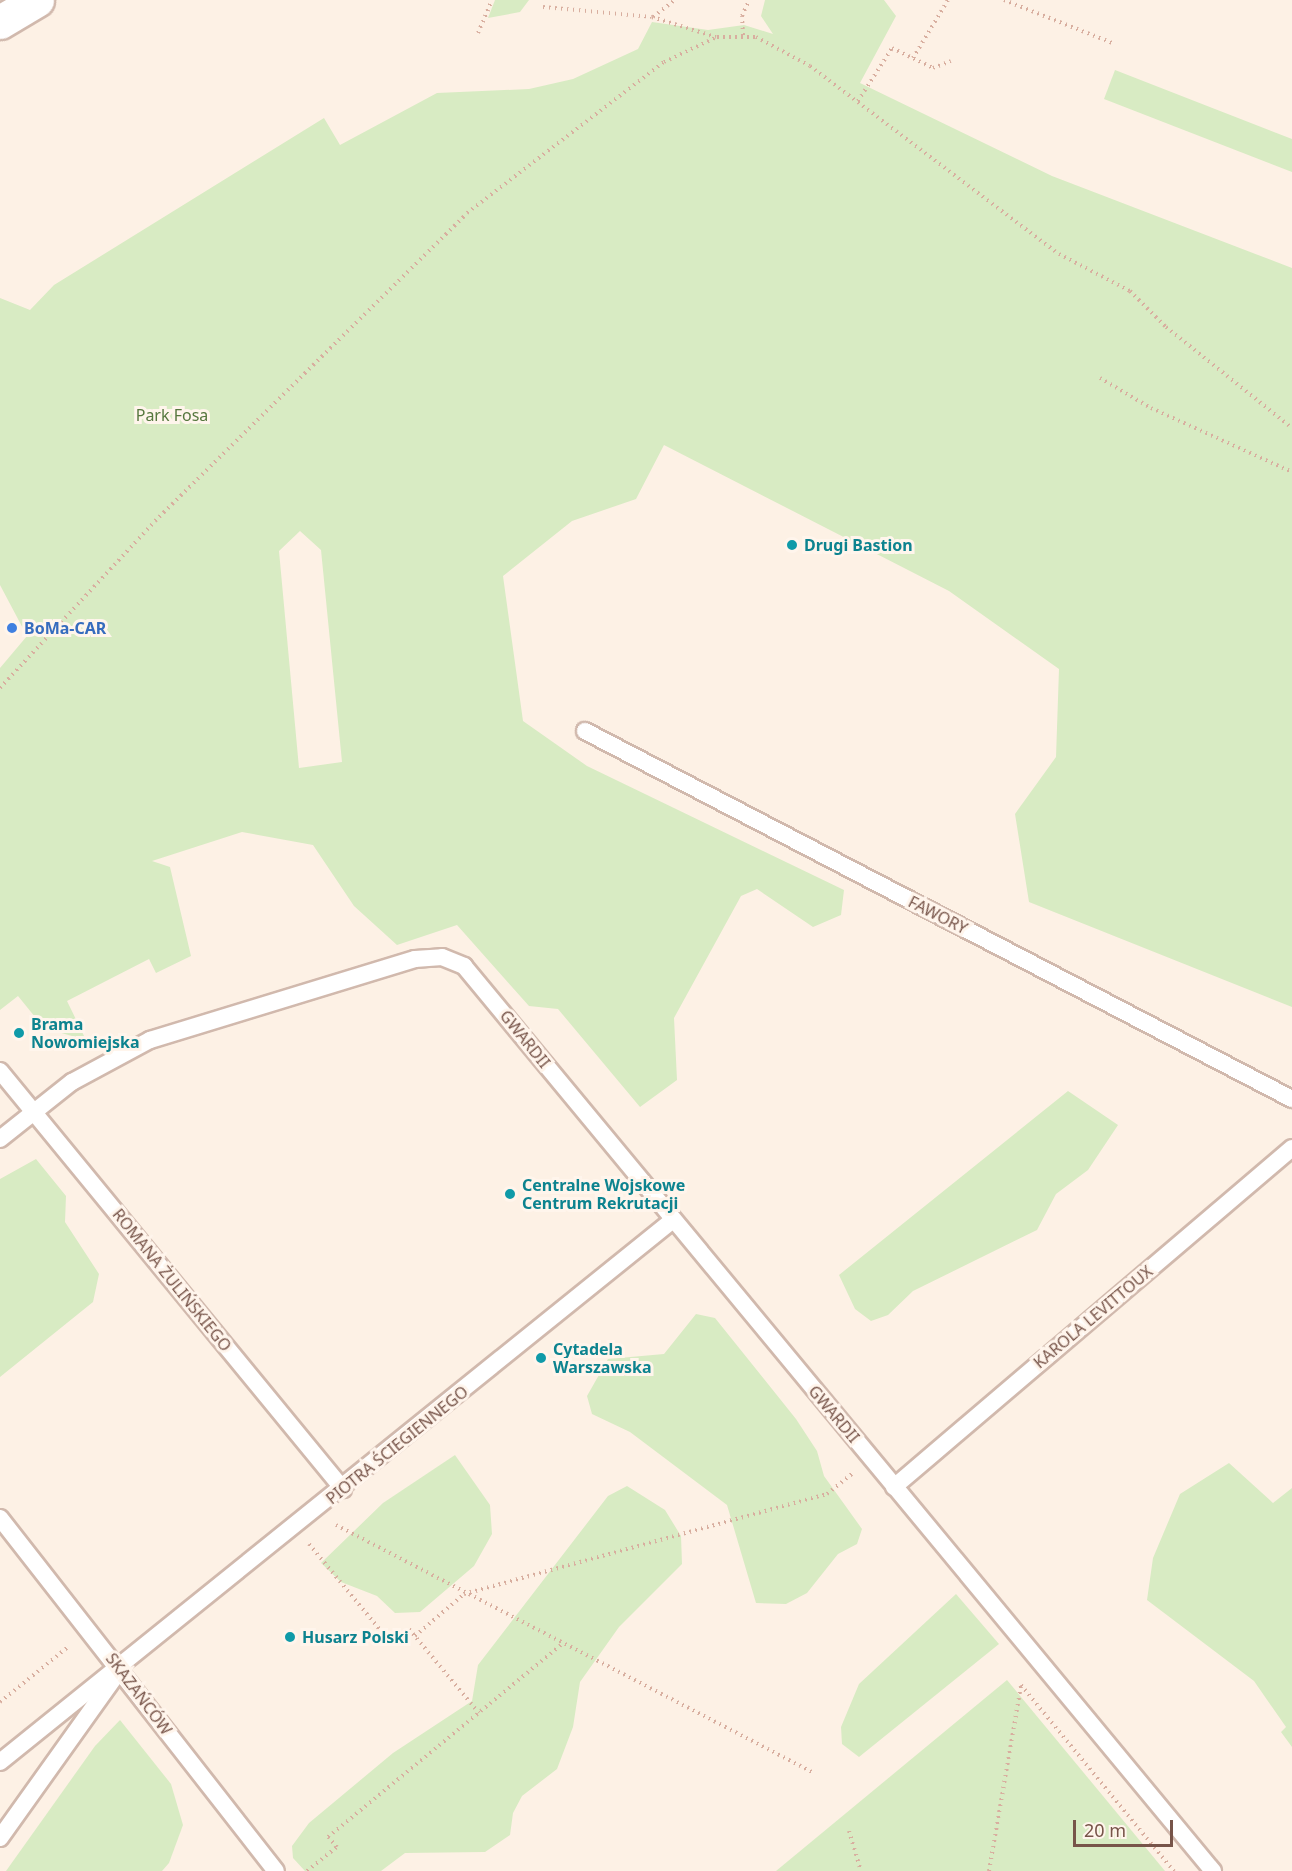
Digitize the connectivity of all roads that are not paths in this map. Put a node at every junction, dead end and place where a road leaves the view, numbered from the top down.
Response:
1 (37, 0) edge
2 (0, 22) edge
3 (585, 731) dead end
4 (0, 1071) edge
5 (1292, 1099) edge
6 (33, 1112) junction
7 (0, 1139) edge
8 (1292, 1148) edge
9 (673, 1220) junction
10 (894, 1487) junction
11 (343, 1489) junction
12 (0, 1518) edge
13 (120, 1669) junction
14 (0, 1762) edge
15 (0, 1838) edge
16 (276, 1871) edge
17 (1213, 1871) edge

1 - 2 street
3 - 5 lane, FAWORY
4 - 6 lane, ROMANA ŻULIŃSKIEGO
6 - 7 lane
6 - 9 lane, GWARDII
6 - 11 lane, ROMANA ŻULIŃSKIEGO
8 - 10 lane, KAROLA LEVITTOUX
9 - 10 lane, GWARDII
9 - 11 lane, PIOTRA ŚCIEGIENNEGO
10 - 17 lane, GWARDII
11 - 13 lane, PIOTRA ŚCIEGIENNEGO
12 - 13 lane, SKAZAŃCÓW
13 - 14 lane, PIOTRA ŚCIEGIENNEGO
13 - 15 lane, PIOTRA ŚCIEGIENNEGO
13 - 16 lane, SKAZAŃCÓW

